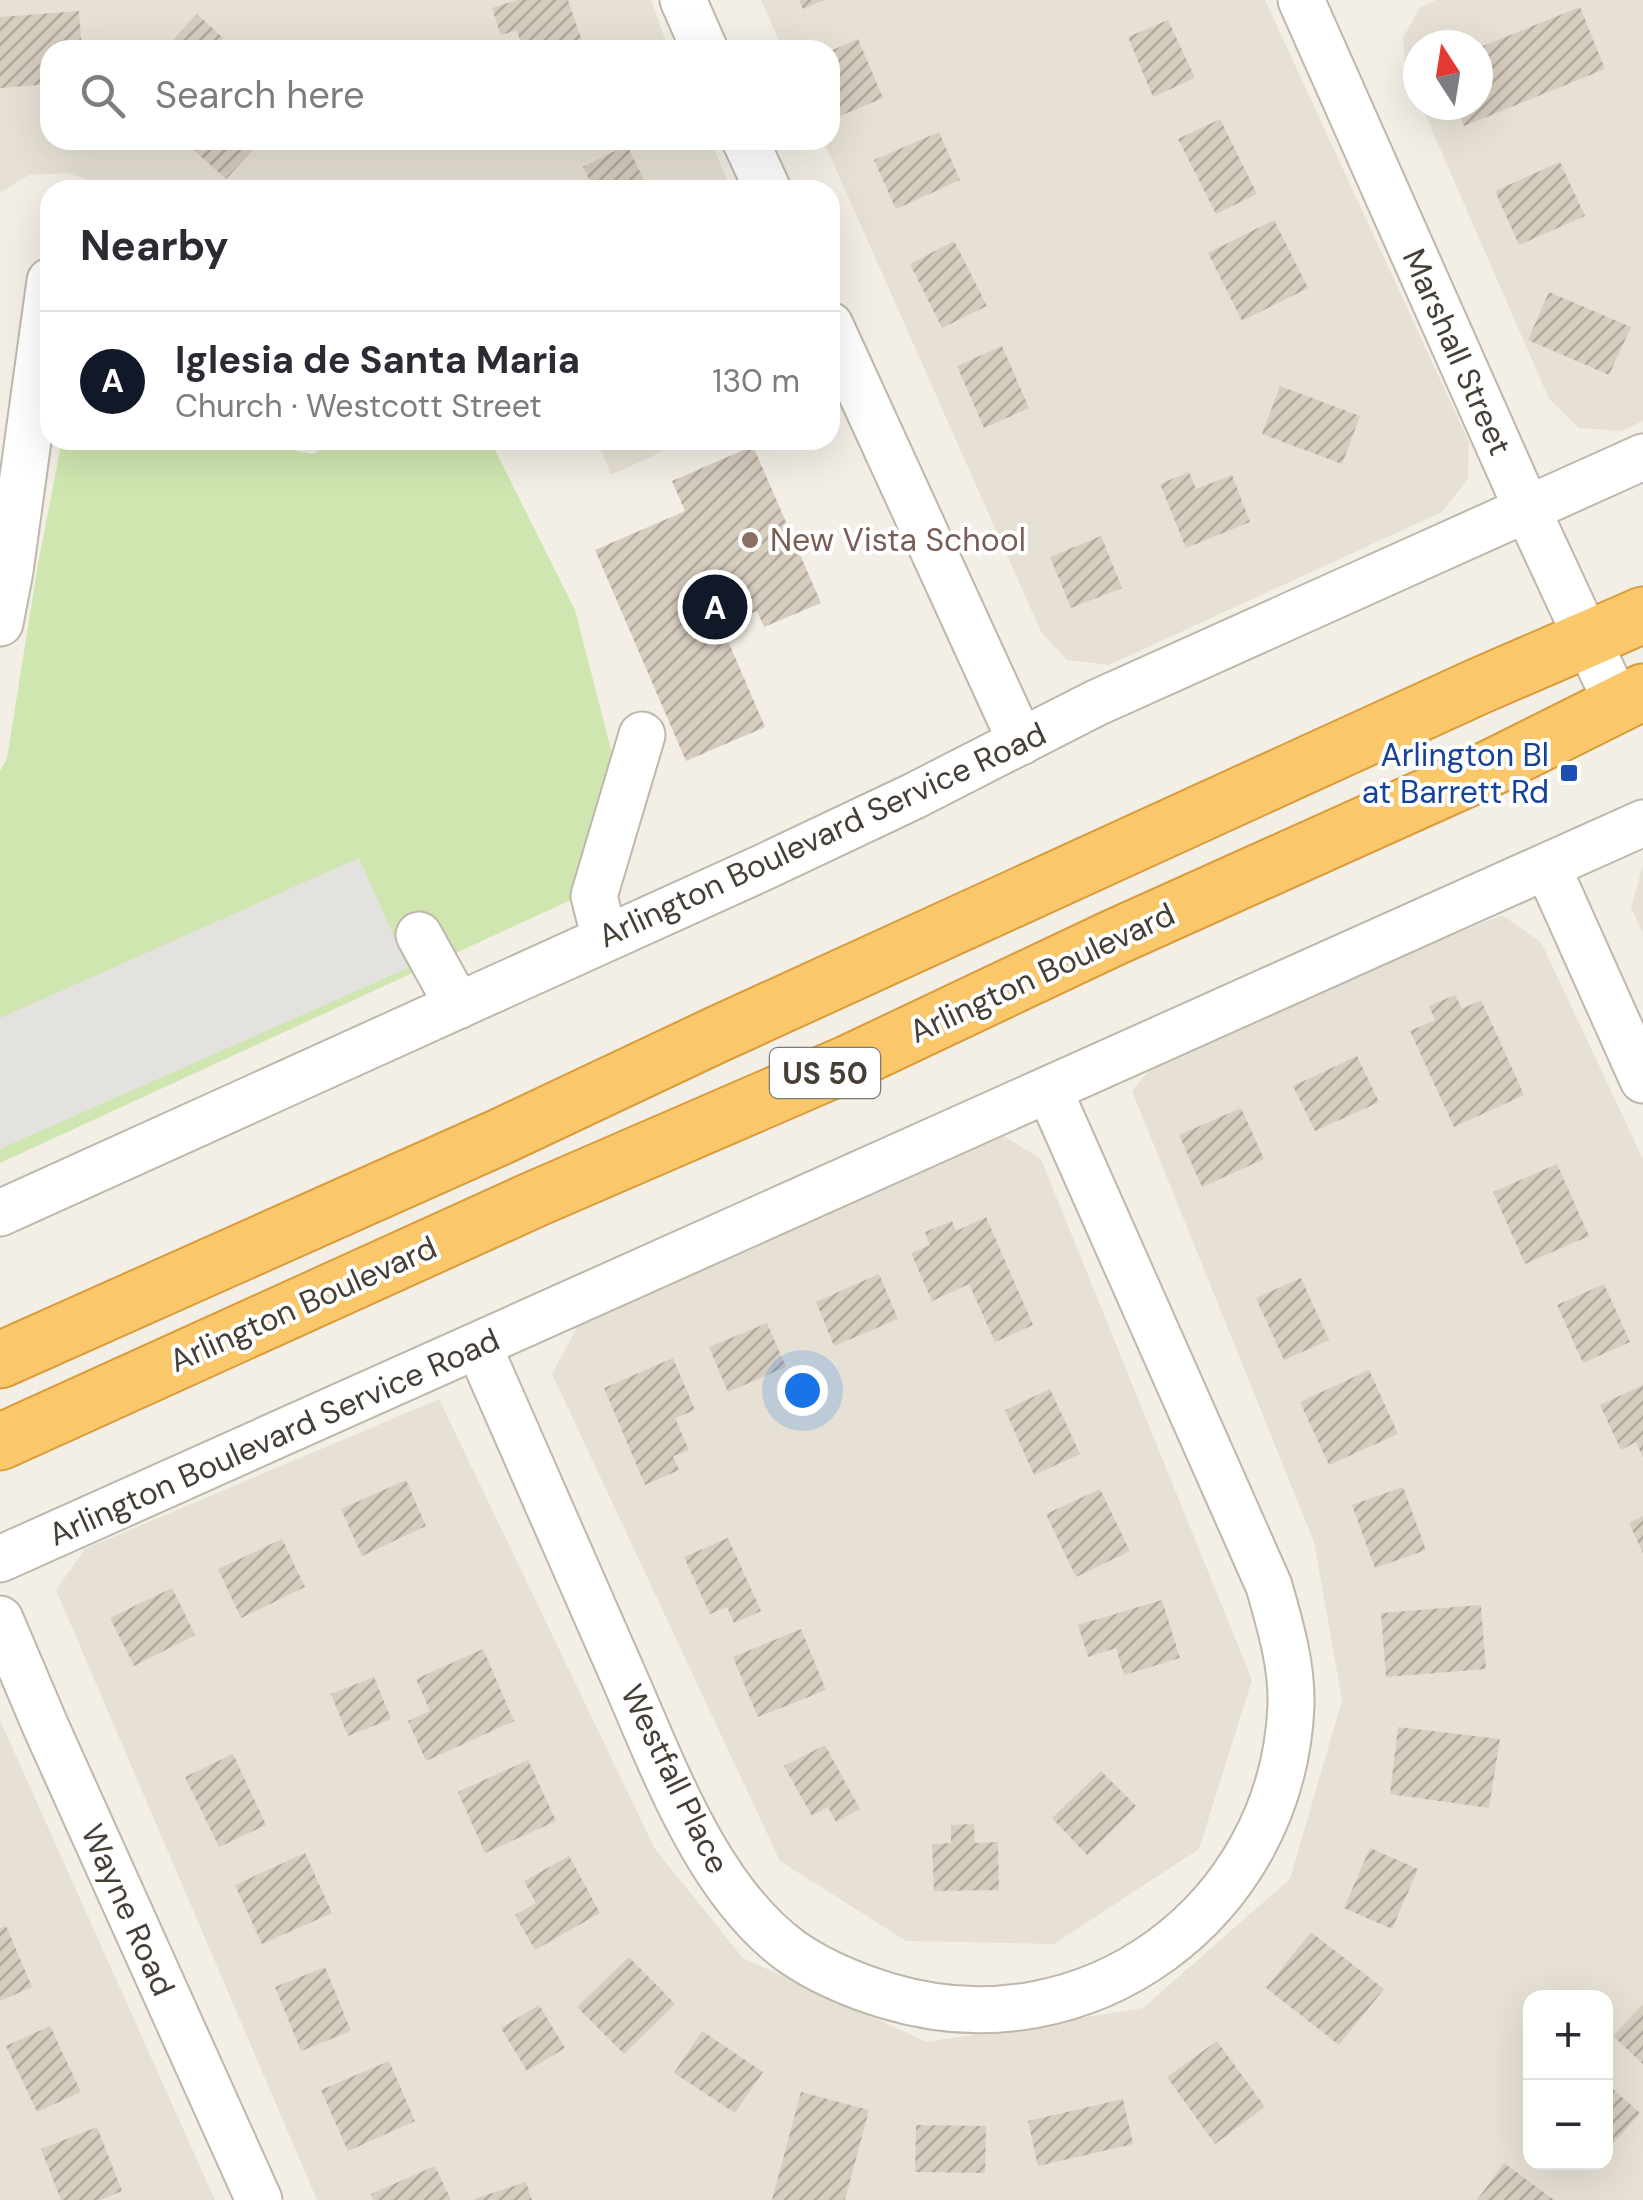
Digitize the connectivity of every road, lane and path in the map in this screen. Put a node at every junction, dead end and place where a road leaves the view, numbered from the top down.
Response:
1 (683, 0) edge
2 (1307, 2) edge
3 (701, 40) edge
4 (750, 150) edge
5 (763, 180) edge
6 (840, 347) edge
7 (40, 354) edge
8 (1643, 457) edge
9 (1526, 509) junction
10 (1643, 616) edge
11 (0, 624) edge
12 (1588, 640) junction
13 (1630, 697) edge
14 (642, 735) dead end
15 (1021, 742) junction
16 (1643, 823) edge
17 (1546, 866) junction
18 (418, 935) dead end
19 (605, 940) junction
20 (458, 1006) junction
21 (1643, 1080) edge
22 (1050, 1090) junction
23 (0, 1213) edge
24 (478, 1345) junction
25 (0, 1360) edge
26 (0, 1442) edge
27 (0, 1560) edge
28 (0, 1618) edge
29 (259, 2200) edge

1 - 3 street
2 - 9 street, Marshall Street
4 - 5 street
6 - 15 street
7 - 11 street
8 - 9 street, Arlington Boulevard Service Road
9 - 12 street, Marshall Street
9 - 15 street, Arlington Boulevard Service Road
10 - 12 highway, US 50
12 - 13 street, Marshall Street
12 - 25 highway, US 50
13 - 26 highway, Arlington Boulevard / US 50
14 - 19 street
15 - 19 street, Arlington Boulevard Service Road
16 - 17 street, Arlington Boulevard Service Road
17 - 21 street
17 - 22 street, Arlington Boulevard Service Road
18 - 20 street
19 - 20 street, Arlington Boulevard Service Road
20 - 23 street, Arlington Boulevard Service Road
22 - 24 street, Arlington Boulevard Service Road
22 - 24 street, Westfall Place
24 - 27 street, Arlington Boulevard Service Road
28 - 29 street, Wayne Road

